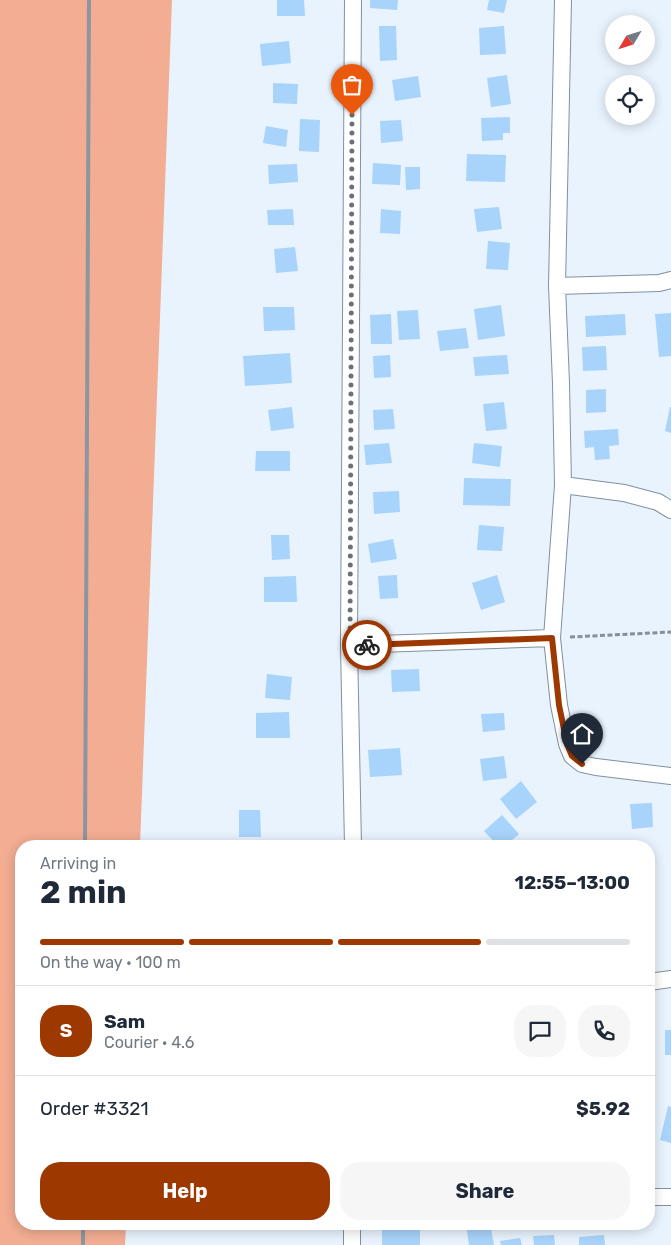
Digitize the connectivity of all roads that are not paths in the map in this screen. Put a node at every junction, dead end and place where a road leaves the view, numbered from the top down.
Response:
1 (353, 0) edge
2 (563, 0) edge
3 (671, 280) edge
4 (558, 286) junction
5 (563, 485) junction
6 (671, 510) edge
7 (552, 638) junction
8 (350, 645) junction
9 (671, 776) edge
10 (354, 840) edge
11 (671, 979) edge
12 (655, 981) edge
13 (655, 1197) edge
14 (671, 1197) edge
15 (352, 1230) edge
16 (352, 1245) edge

1 - 8 street
2 - 4 street
3 - 4 street
4 - 5 street
5 - 6 street
5 - 7 street
7 - 8 street
7 - 9 street
8 - 10 street
11 - 12 street
13 - 14 street
15 - 16 street

